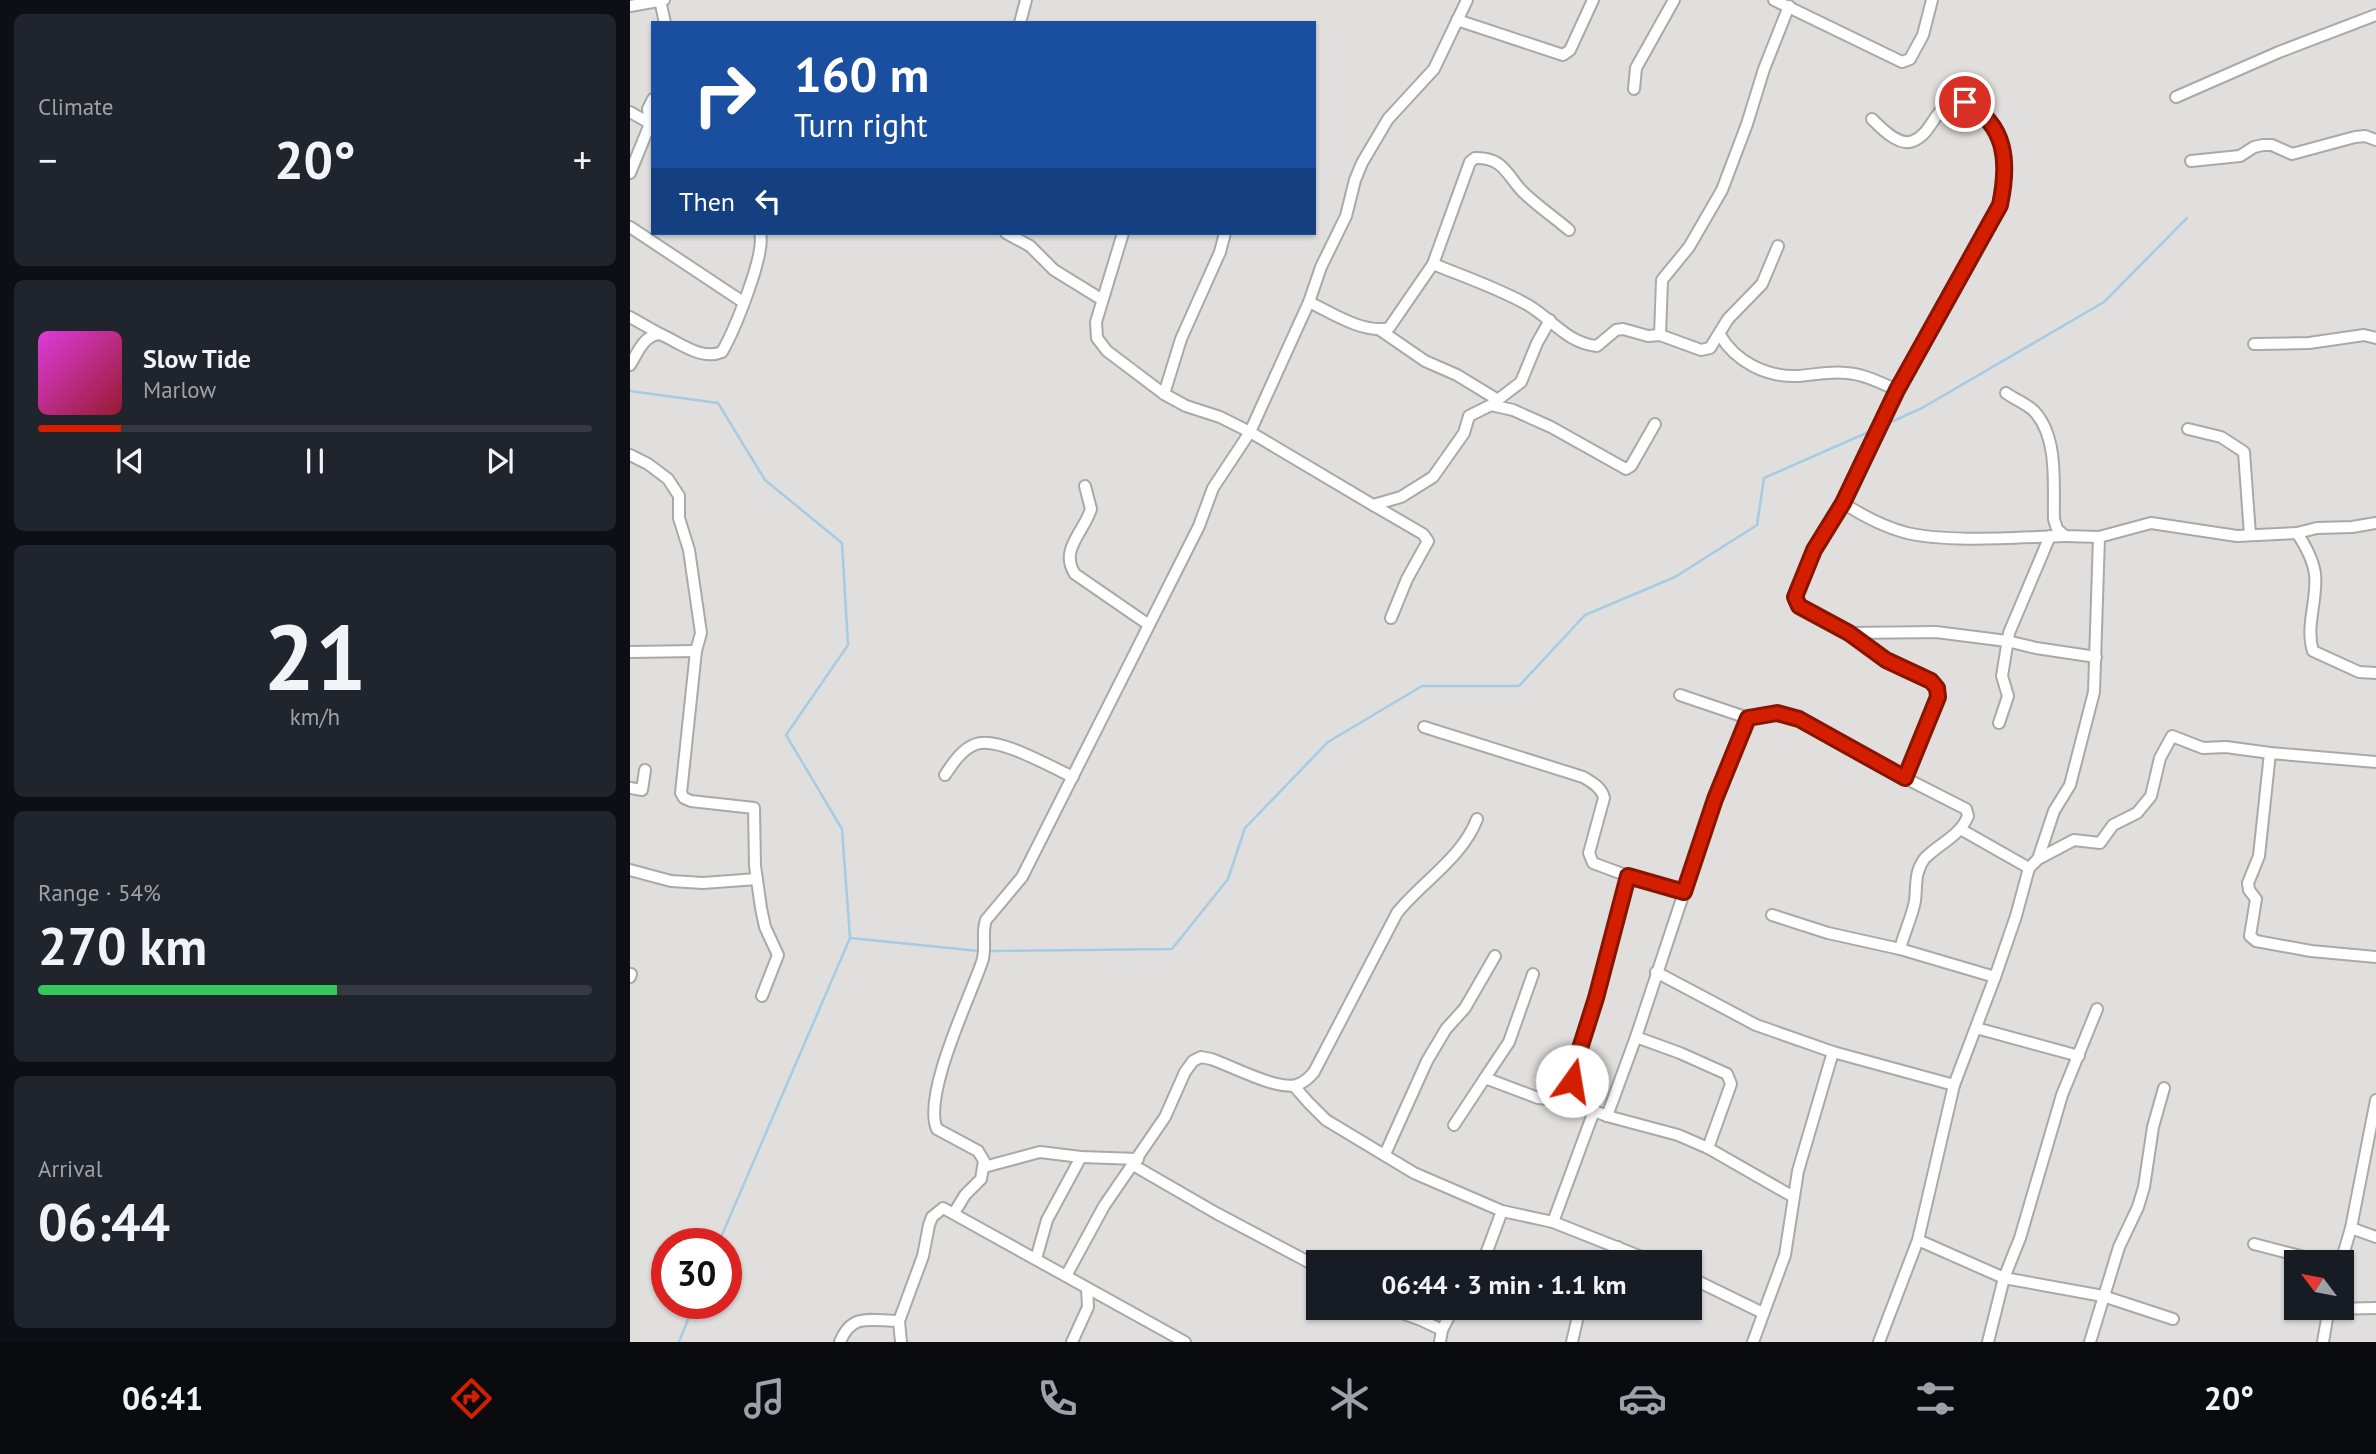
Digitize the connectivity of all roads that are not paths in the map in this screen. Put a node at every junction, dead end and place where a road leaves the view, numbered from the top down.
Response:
1 (662, 0) edge
2 (1026, 0) edge
3 (1467, 0) edge
4 (1593, 0) edge
5 (1674, 0) edge
6 (1774, 0) edge
7 (1931, 0) edge
8 (630, 6) edge
9 (1789, 6) junction
10 (2376, 15) edge
11 (1457, 20) junction
12 (665, 21) edge
13 (1021, 21) edge
14 (1634, 89) dead end
15 (2176, 97) dead end
16 (651, 103) edge
17 (630, 112) edge
18 (1872, 119) dead end
19 (651, 124) edge
20 (2376, 139) edge
21 (2191, 161) dead end
22 (630, 173) edge
23 (630, 228) edge
24 (1569, 230) dead end
25 (760, 235) edge
26 (1010, 235) edge
27 (1123, 235) edge
28 (1224, 235) edge
29 (1778, 246) dead end
30 (1433, 264) junction
31 (1101, 299) junction
32 (743, 302) junction
33 (1309, 302) junction
34 (630, 317) edge
35 (1550, 320) junction
36 (1380, 330) junction
37 (660, 334) junction
38 (1660, 335) junction
39 (1720, 335) junction
40 (2376, 338) edge
41 (2254, 344) dead end
42 (630, 365) edge
43 (1897, 390) junction
44 (2006, 393) dead end
45 (1164, 394) junction
46 (1495, 402) junction
47 (1655, 424) dead end
48 (2188, 429) dead end
49 (1250, 432) junction
50 (630, 455) edge
51 (1084, 486) dead end
52 (1843, 503) junction
53 (1373, 505) junction
54 (2376, 523) edge
55 (2297, 533) junction
56 (2250, 535) junction
57 (2050, 536) junction
58 (2065, 536) junction
59 (2099, 537) junction
60 (1391, 618) dead end
61 (1149, 625) junction
62 (1849, 633) junction
63 (2007, 641) junction
64 (630, 652) edge
65 (696, 652) junction
66 (2096, 657) junction
67 (2376, 673) edge
68 (1680, 695) dead end
69 (1748, 718) junction
70 (1999, 723) dead end
71 (1424, 727) dead end
72 (2270, 753) junction
73 (2376, 762) edge
74 (645, 770) dead end
75 (945, 775) dead end
76 (1073, 777) junction
77 (1905, 778) junction
78 (630, 788) edge
79 (1477, 819) dead end
80 (1962, 830) junction
81 (2038, 859) junction
82 (2029, 868) junction
83 (630, 870) edge
84 (1628, 876) junction
85 (757, 879) junction
86 (1684, 892) junction
87 (1772, 915) dead end
88 (1900, 949) junction
89 (1495, 956) dead end
90 (2376, 957) edge
91 (1656, 972) junction
92 (1533, 974) dead end
93 (1995, 977) junction
94 (762, 996) dead end
95 (2097, 1009) dead end
96 (1976, 1028) junction
97 (1636, 1037) junction
98 (1833, 1052) junction
99 (2079, 1056) junction
100 (1485, 1078) junction
101 (1954, 1085) junction
102 (1294, 1086) junction
103 (2164, 1088) dead end
104 (2376, 1100) edge
105 (1569, 1101) junction
106 (1594, 1111) junction
107 (1607, 1116) junction
108 (1454, 1125) dead end
109 (1709, 1148) junction
110 (1385, 1154) junction
111 (1081, 1157) junction
112 (1136, 1162) junction
113 (984, 1167) junction
114 (1793, 1196) junction
115 (1502, 1211) junction
116 (954, 1213) junction
117 (1553, 1222) junction
118 (2351, 1228) junction
119 (2376, 1237) edge
120 (1918, 1240) junction
121 (2254, 1244) dead end
122 (1618, 1247) junction
123 (1487, 1250) edge
124 (1616, 1250) edge
125 (1625, 1250) edge
126 (2345, 1250) edge
127 (2284, 1252) edge
128 (1036, 1259) junction
129 (1306, 1261) edge
130 (1066, 1276) junction
131 (2004, 1278) junction
132 (1702, 1283) edge
133 (1087, 1288) junction
134 (2103, 1296) junction
135 (2354, 1308) edge
136 (2376, 1308) edge
137 (1763, 1313) junction
138 (2174, 1319) dead end
139 (1421, 1320) edge
140 (1448, 1320) edge
141 (1577, 1320) edge
142 (2326, 1320) edge
143 (899, 1321) junction
144 (1441, 1336) edge
145 (1166, 1338) edge
146 (839, 1342) edge
147 (901, 1342) edge
148 (1072, 1342) edge
149 (1185, 1342) edge
150 (1572, 1342) edge
151 (1753, 1342) edge
152 (1879, 1342) edge
153 (1988, 1342) edge
154 (2090, 1342) edge
155 (2323, 1342) edge

1 - 8 street
1 - 12 street
2 - 13 street
3 - 11 street
4 - 11 street
5 - 14 street
6 - 9 street
7 - 9 street
9 - 38 street
10 - 15 street
11 - 33 street
16 - 19 street
17 - 19 street
18 - 43 street
19 - 22 street
20 - 21 street
23 - 32 street
24 - 30 street
25 - 32 street
26 - 31 street
27 - 31 street
28 - 45 street
29 - 39 street
30 - 35 street
30 - 36 street
31 - 45 street
32 - 37 street
33 - 36 street
33 - 49 street
34 - 37 street
35 - 38 street
35 - 46 street
36 - 46 street
37 - 42 street
38 - 39 street
39 - 43 street
40 - 41 street
43 - 52 street
44 - 58 street
45 - 49 street
46 - 47 street
46 - 53 street
48 - 56 street
49 - 53 street
49 - 61 street
50 - 65 street
51 - 61 street
52 - 57 street
52 - 62 street
53 - 60 street
54 - 55 street
55 - 56 street
55 - 67 street
56 - 59 street
57 - 58 street
57 - 63 street
58 - 59 street
59 - 66 street
61 - 76 street
62 - 63 street
62 - 77 street
63 - 66 street
63 - 70 street
64 - 65 street
65 - 85 street
66 - 81 street
68 - 69 street
69 - 77 street
69 - 86 street
71 - 84 street
72 - 73 street
72 - 81 street
72 - 90 street
74 - 78 street
75 - 76 street
76 - 113 street
77 - 80 street
79 - 102 street
80 - 82 street
80 - 88 street
81 - 82 street
82 - 93 street
83 - 85 street
84 - 86 street
84 - 105 street
85 - 94 street
86 - 91 street
87 - 88 street
88 - 93 street
89 - 110 street
91 - 97 street
91 - 98 street
92 - 100 street
93 - 96 street
95 - 99 street
96 - 99 street
96 - 101 street
97 - 107 street
97 - 109 street
98 - 101 street
98 - 114 street
99 - 131 street
100 - 105 street
100 - 108 street
101 - 120 street
102 - 110 street
102 - 112 street
103 - 134 street
104 - 118 street
105 - 106 street
106 - 107 street
106 - 117 street
107 - 109 street
109 - 114 street
110 - 115 street
111 - 112 street
111 - 113 street
111 - 128 street
112 - 129 street
112 - 130 street
113 - 116 street
114 - 137 street
115 - 117 street
115 - 123 street
116 - 128 street
116 - 143 street
117 - 122 street
118 - 119 street
118 - 126 street
120 - 131 street
120 - 152 street
121 - 127 street
122 - 124 street
122 - 125 street
128 - 130 street
130 - 133 street
131 - 134 street
131 - 153 street
132 - 137 street
133 - 145 street
133 - 148 street
134 - 138 street
134 - 154 street
135 - 136 street
137 - 151 street
139 - 144 street
140 - 144 street
141 - 150 street
142 - 155 street
143 - 146 street
143 - 147 street
145 - 149 street

